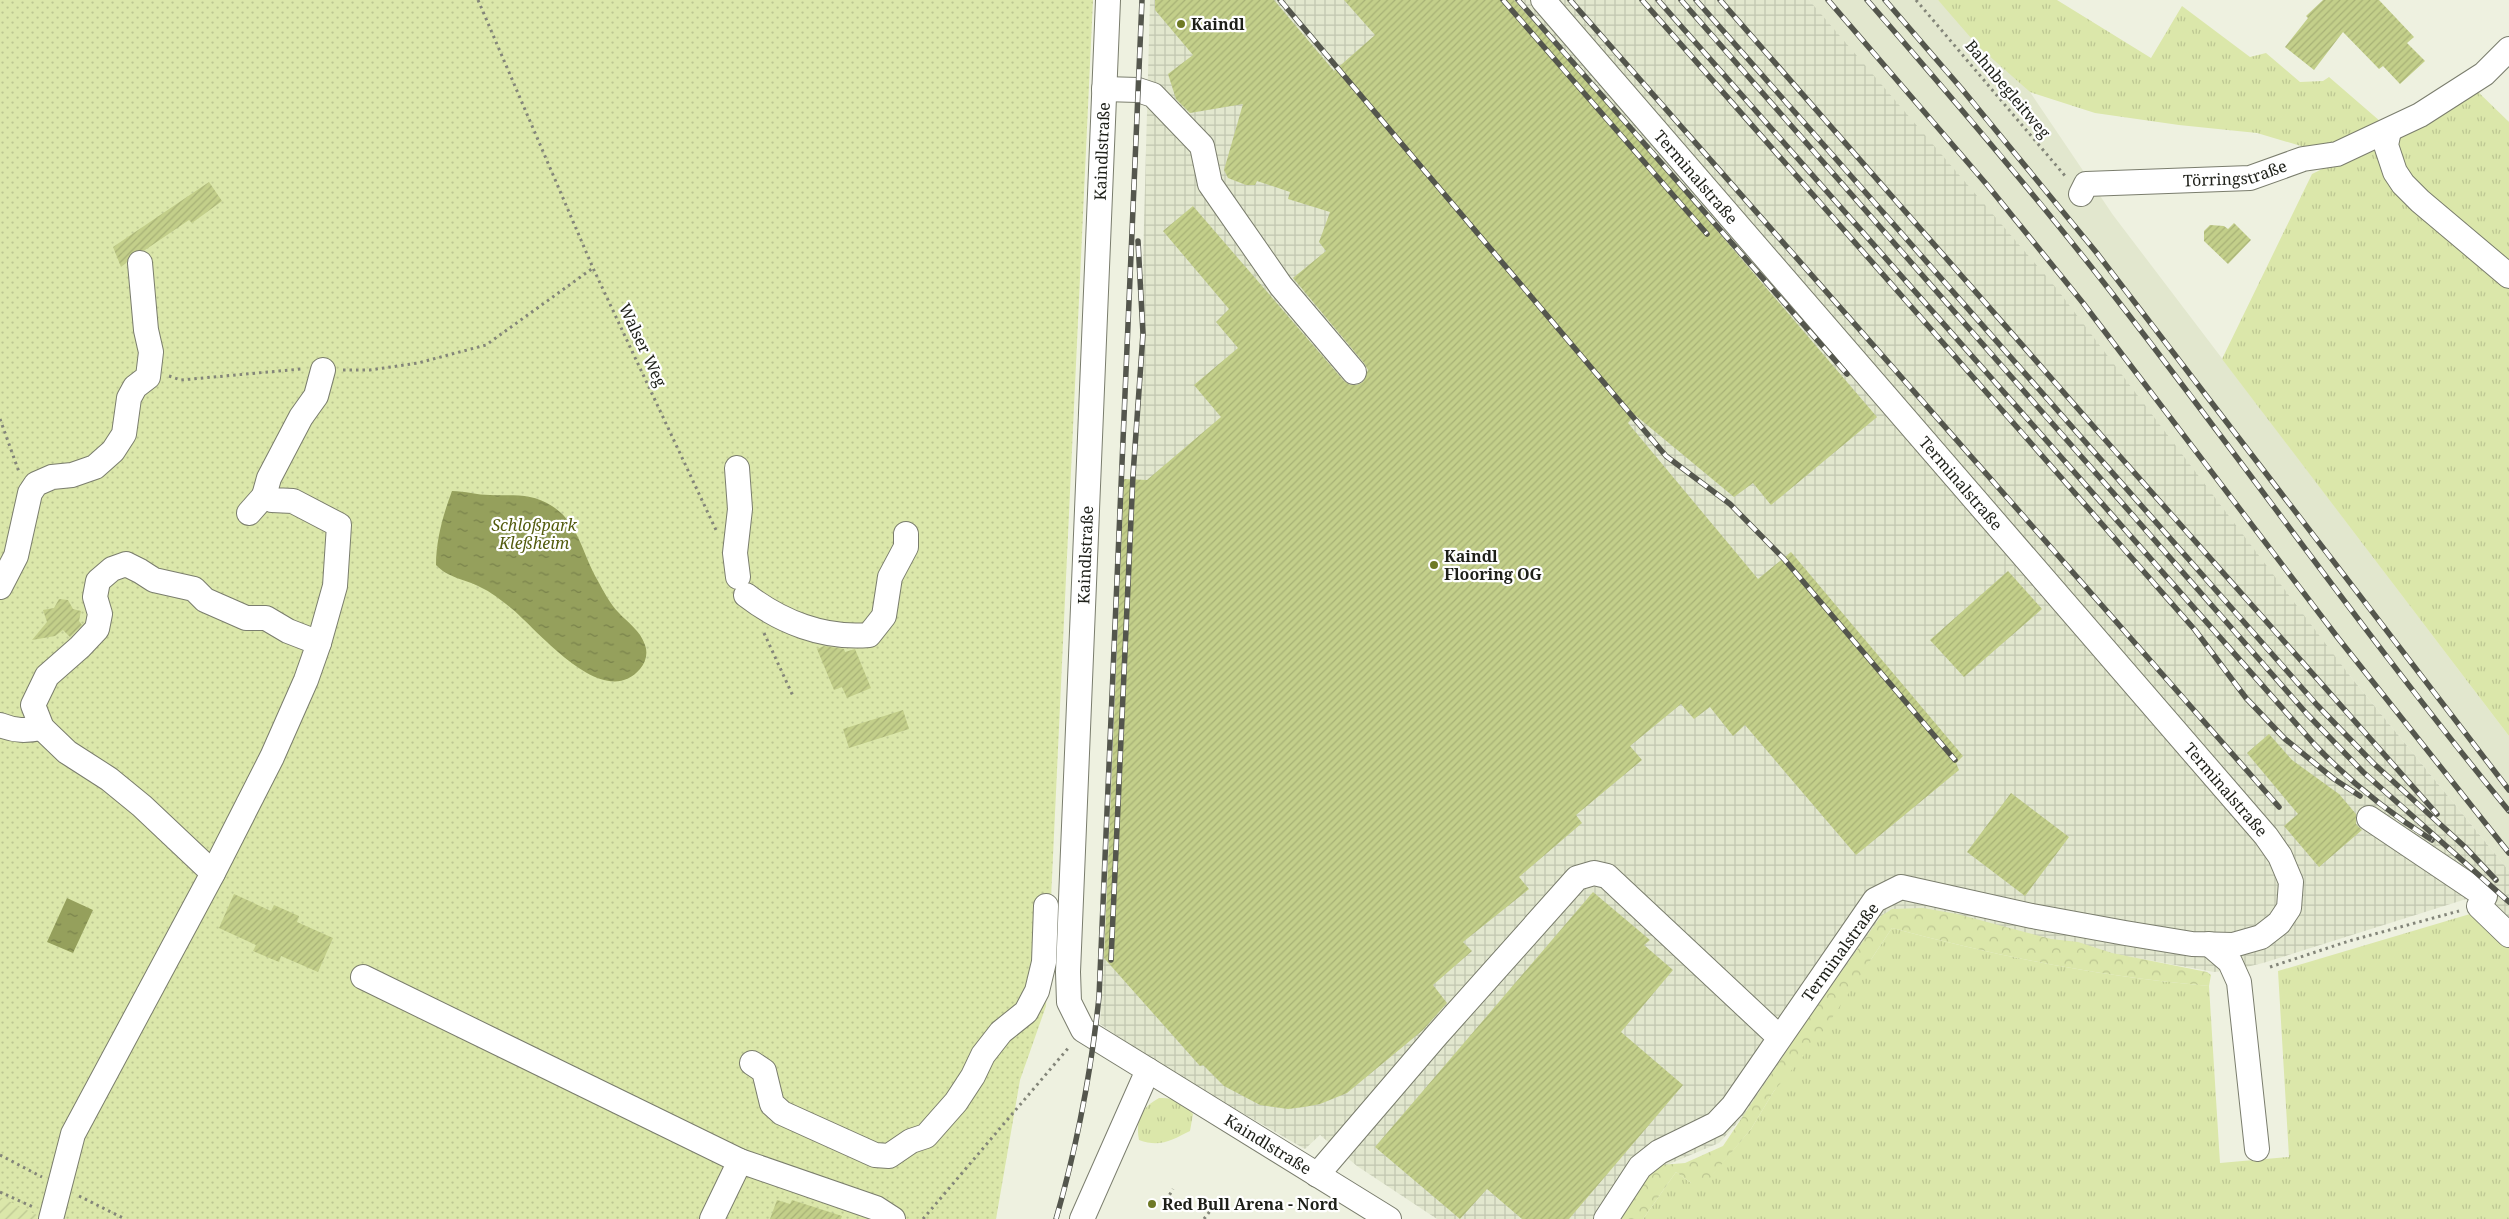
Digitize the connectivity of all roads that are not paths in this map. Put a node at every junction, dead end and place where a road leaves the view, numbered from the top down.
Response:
1 (1108, 0) edge
2 (1543, 0) edge
3 (2509, 49) edge
4 (1104, 88) junction
5 (2389, 132) junction
6 (2081, 194) road end
7 (140, 263) dead end
8 (2509, 276) edge
9 (323, 370) road end
10 (1354, 372) dead end
11 (737, 468) dead end
12 (906, 534) dead end
13 (0, 587) edge
14 (319, 643) junction
15 (0, 725) edge
16 (42, 728) junction
17 (2369, 818) dead end
18 (213, 873) junction
19 (1046, 906) dead end
20 (2509, 935) edge
21 (2209, 944) junction
22 (363, 977) dead end
23 (1779, 1037) junction
24 (752, 1063) dead end
25 (1148, 1070) junction
26 (2256, 1149) dead end
27 (740, 1161) junction
28 (1317, 1175) junction
29 (52, 1218) edge
30 (712, 1219) edge
31 (893, 1219) edge
32 (1082, 1219) edge
33 (1389, 1219) edge
34 (1606, 1219) edge

1 - 4 street, Kaindlstraße
2 - 21 street, Terminalstraße
3 - 5 street, Törringstraße
4 - 10 street
4 - 25 street, Kaindlstraße
5 - 6 street, Törringstraße
5 - 8 street
7 - 13 street
9 - 14 street
11 - 12 street
14 - 16 street
14 - 18 street
15 - 16 street
16 - 18 street
17 - 20 street
18 - 29 street
19 - 24 street
21 - 23 street, Terminalstraße
21 - 26 street
22 - 27 street
23 - 28 street
23 - 34 street, Terminalstraße
25 - 28 street, Kaindlstraße
25 - 32 street
27 - 30 street
27 - 31 street
28 - 33 street, Kaindlstraße

